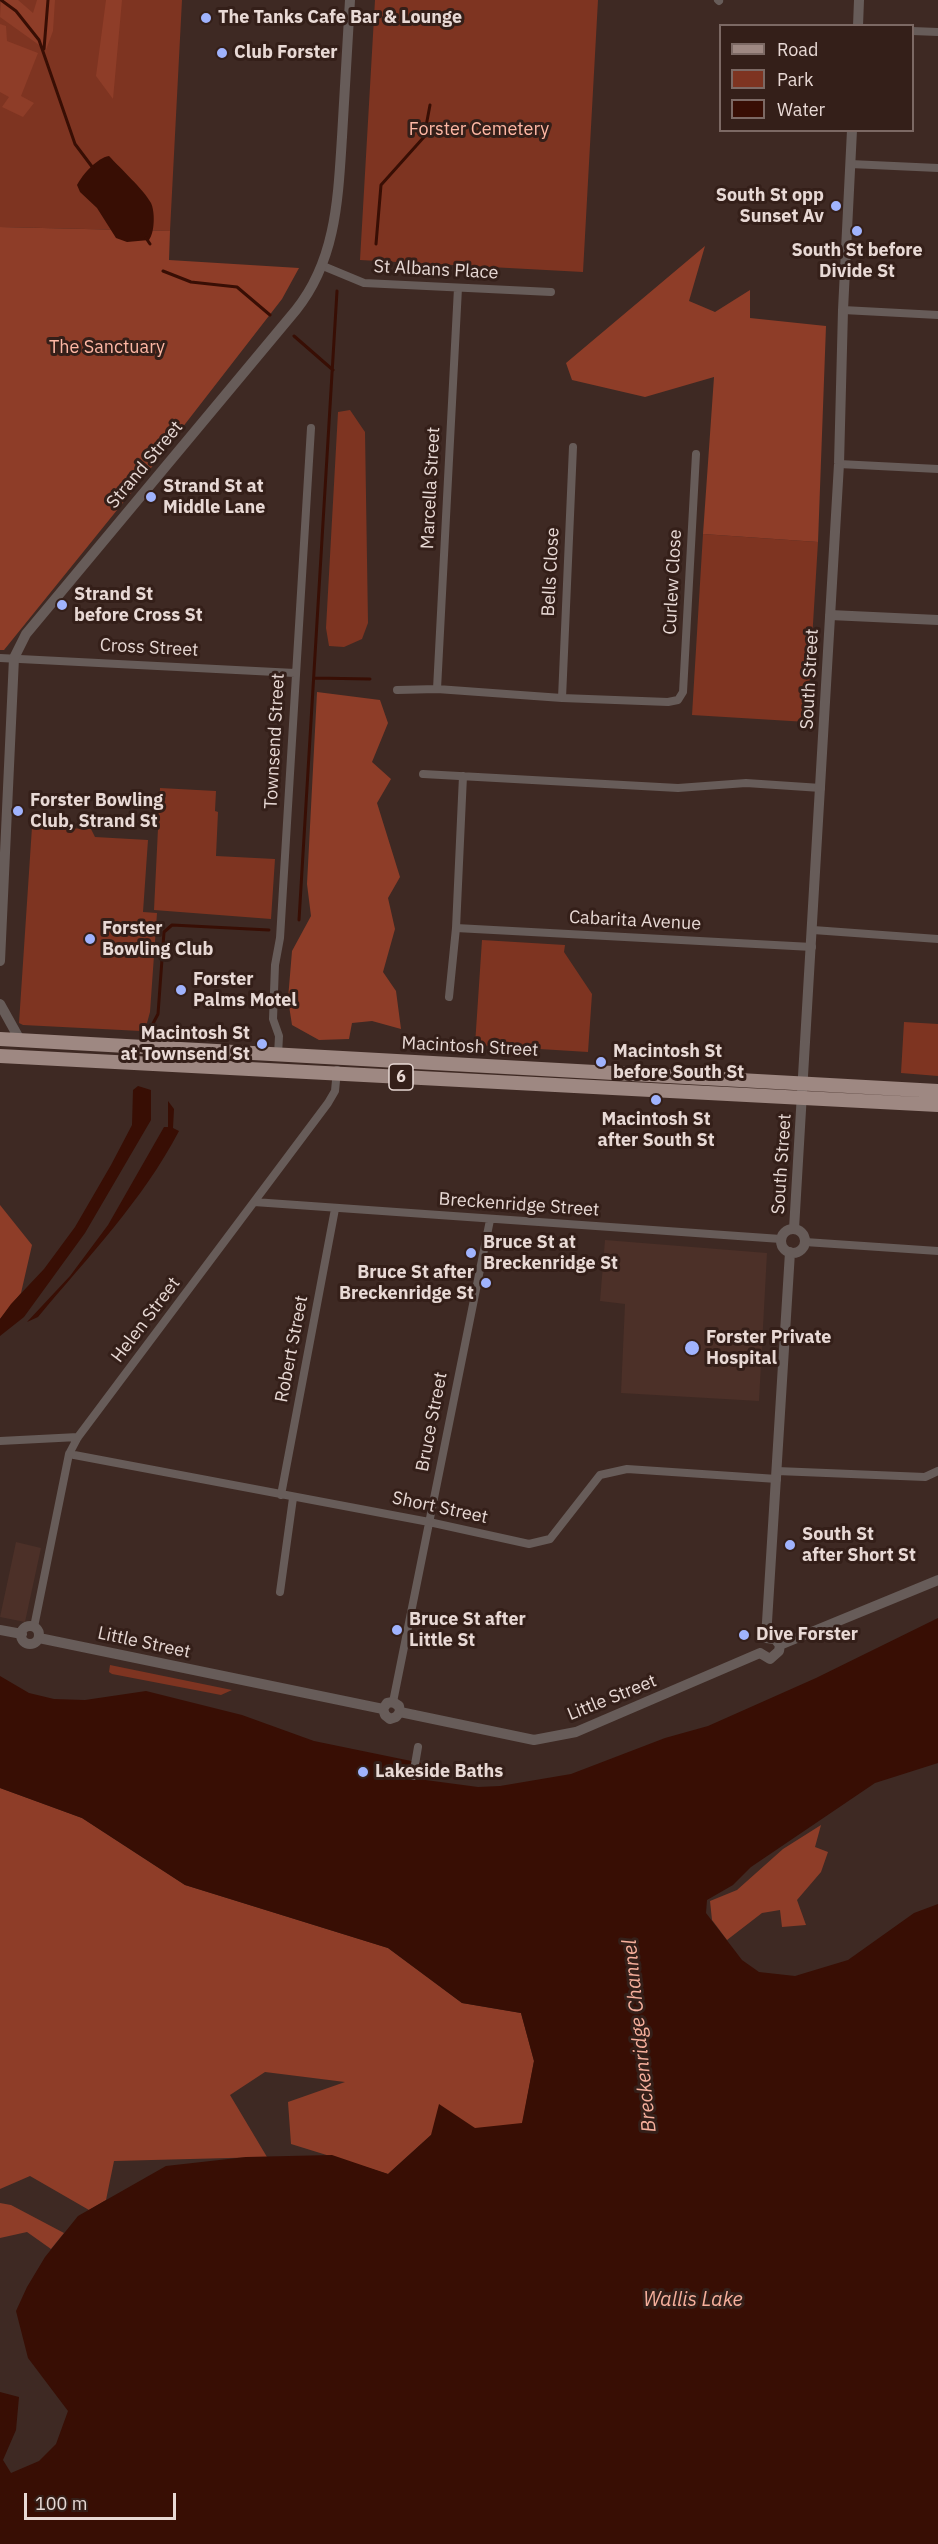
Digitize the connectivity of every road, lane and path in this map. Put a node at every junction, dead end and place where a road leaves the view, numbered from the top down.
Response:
1 (350, 0) edge
2 (859, 0) edge
3 (858, 24) edge
4 (914, 31) edge
5 (938, 32) edge
6 (852, 132) edge
7 (850, 164) junction
8 (938, 168) edge
9 (323, 266) junction
10 (458, 288) junction
11 (551, 292) dead end
12 (843, 309) junction
13 (938, 315) edge
14 (311, 429) dead end
15 (573, 447) dead end
16 (696, 454) dead end
17 (839, 464) junction
18 (938, 469) edge
19 (830, 615) junction
20 (938, 620) edge
21 (0, 658) edge
22 (14, 658) junction
23 (295, 674) junction
24 (437, 689) junction
25 (397, 690) dead end
26 (562, 698) junction
27 (423, 774) dead end
28 (463, 776) junction
29 (820, 788) junction
30 (2, 854) edge
31 (456, 928) junction
32 (813, 930) junction
33 (938, 939) edge
34 (812, 947) junction
35 (0, 961) edge
36 (449, 997) dead end
37 (0, 1004) edge
38 (0, 1040) edge
39 (20, 1040) junction
40 (278, 1055) junction
41 (0, 1056) edge
42 (338, 1058) junction
43 (337, 1073) junction
44 (804, 1083) junction
45 (938, 1090) edge
46 (803, 1097) junction
47 (938, 1105) edge
48 (254, 1202) junction
49 (335, 1209) junction
50 (490, 1220) junction
51 (794, 1229) junction
52 (781, 1239) junction
53 (805, 1242) junction
54 (938, 1251) edge
55 (790, 1252) junction
56 (78, 1437) junction
57 (0, 1441) edge
58 (69, 1454) junction
59 (938, 1471) edge
60 (777, 1475) junction
61 (281, 1495) junction
62 (293, 1498) junction
63 (429, 1522) junction
64 (938, 1580) edge
65 (280, 1592) dead end
66 (34, 1627) junction
67 (0, 1630) edge
68 (22, 1634) junction
69 (39, 1638) junction
70 (766, 1638) junction
71 (780, 1645) junction
72 (760, 1653) junction
73 (393, 1702) junction
74 (383, 1709) junction
75 (400, 1712) junction
76 (418, 1747) dead end
77 (413, 1776) dead end

1 - 9 street, Strand Street
2 - 3 street
4 - 5 street
6 - 7 street, South Street
7 - 8 street
7 - 12 street, South Street
9 - 10 street, St Albans Place
9 - 22 street, Strand Street
10 - 11 street, St Albans Place
10 - 24 street, Marcella Street
12 - 13 street
12 - 17 street, South Street
14 - 23 street, Townsend Street
15 - 26 street, Bells Close
16 - 26 street, Curlew Close
17 - 18 street
17 - 19 street, South Street
19 - 20 street
19 - 29 street, South Street
21 - 22 street, Cross Street
22 - 23 street, Cross Street
22 - 30 street, Strand Street
23 - 40 street, Townsend Street
24 - 25 street
24 - 26 street
27 - 28 street
28 - 29 street
28 - 31 street
29 - 32 street, South Street
30 - 35 street, Strand Street
31 - 34 street, Cabarita Avenue
31 - 36 street
32 - 33 street
32 - 34 street, South Street
34 - 44 street, South Street
37 - 39 street
38 - 39 main road, Macintosh Street / 6
39 - 40 main road, Macintosh Street / 6
40 - 42 main road, Macintosh Street / 6
41 - 43 main road, Macintosh Street / 6
42 - 43 street, Helen Street
42 - 44 main road, Macintosh Street / 6
43 - 46 main road, Macintosh Street / 6
43 - 48 street, Helen Street
44 - 45 main road, Macintosh Street / 6
44 - 46 street, South Street
46 - 47 main road, Macintosh Street / 6
46 - 51 street, South Street
48 - 49 street, Breckenridge Street
48 - 56 street, Helen Street
49 - 50 street, Breckenridge Street
49 - 61 street, Robert Street
50 - 52 street, Breckenridge Street
50 - 63 street, Bruce Street
51 - 52 street
51 - 53 street
52 - 55 street
53 - 54 street
53 - 55 street
55 - 60 street
56 - 57 street
56 - 58 street, Helen Street
58 - 61 street, Short Street
58 - 66 street, Helen Street
59 - 60 street, Short Street
60 - 63 street, Short Street
60 - 70 street
61 - 62 street, Short Street
62 - 63 street, Short Street
62 - 65 street
63 - 73 street, Bruce Street
64 - 71 street
66 - 68 street
66 - 69 street
67 - 68 street
68 - 69 street
69 - 74 street, Little Street
70 - 71 street
70 - 72 street
71 - 72 street
72 - 75 street, Little Street
73 - 74 street
73 - 75 street
74 - 75 street
76 - 77 street

